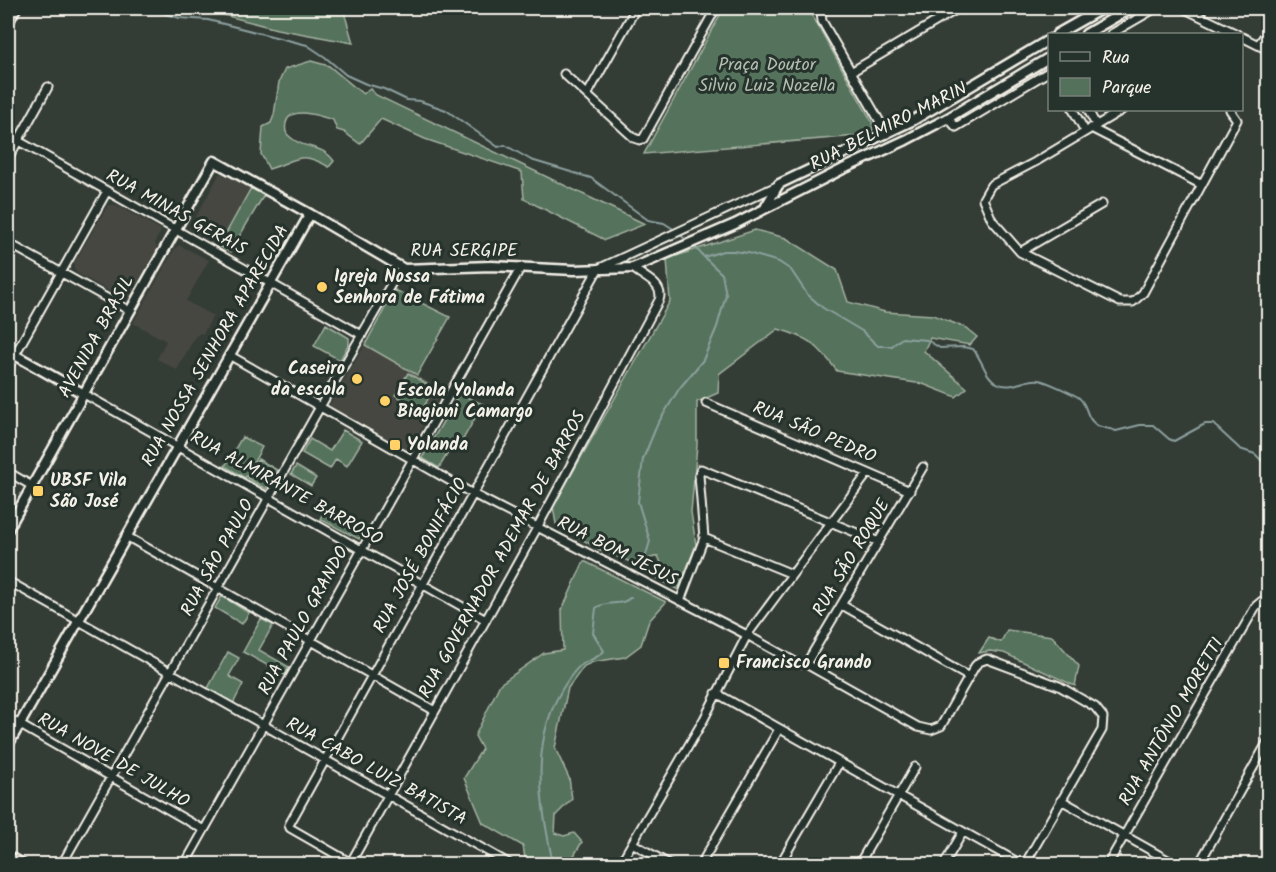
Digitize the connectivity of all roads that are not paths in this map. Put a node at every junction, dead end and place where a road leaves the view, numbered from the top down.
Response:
1 (16, 8) edge
2 (636, 8) edge
3 (716, 8) edge
4 (959, 8) edge
5 (1102, 8) edge
6 (1131, 8) edge
7 (1156, 8) edge
8 (1183, 8) edge
9 (823, 10) edge
10 (8, 23) edge
11 (1269, 31) edge
12 (1059, 33) edge
13 (1088, 33) edge
14 (1113, 33) edge
15 (1235, 33) edge
16 (1243, 38) edge
17 (1048, 40) edge
18 (1258, 45) junction
19 (1269, 50) edge
20 (1048, 58) edge
21 (851, 72) junction
22 (1048, 72) edge
23 (564, 74) dead end
24 (48, 87) dead end
25 (587, 95) junction
26 (1074, 111) edge
27 (1088, 111) edge
28 (1120, 111) edge
29 (1231, 111) edge
30 (948, 118) junction
31 (1091, 128) junction
32 (887, 134) junction
33 (8, 135) edge
34 (18, 141) junction
35 (8, 159) edge
36 (214, 161) joint
37 (779, 184) junction
38 (1202, 184) junction
39 (107, 191) junction
40 (1102, 204) dead end
41 (765, 208) junction
42 (310, 213) junction
43 (176, 230) junction
44 (8, 243) edge
45 (1020, 252) junction
46 (521, 267) junction
47 (404, 268) junction
48 (633, 268) junction
49 (598, 269) junction
50 (61, 272) junction
51 (270, 283) junction
52 (130, 311) junction
53 (362, 335) junction
54 (11, 353) edge
55 (229, 356) junction
56 (8, 368) edge
57 (84, 394) junction
58 (706, 403) dead end
59 (320, 407) junction
60 (177, 446) junction
61 (412, 460) junction
62 (923, 467) dead end
63 (8, 472) edge
64 (868, 473) junction
65 (32, 486) junction
66 (910, 490) junction
67 (473, 494) junction
68 (268, 498) junction
69 (831, 523) junction
70 (537, 528) junction
71 (8, 529) edge
72 (126, 536) junction
73 (704, 538) junction
74 (879, 542) junction
75 (361, 550) junction
76 (792, 574) junction
77 (8, 581) edge
78 (423, 585) junction
79 (218, 588) junction
80 (1268, 599) edge
81 (680, 601) junction
82 (842, 605) junction
83 (486, 620) junction
84 (78, 621) junction
85 (747, 635) junction
86 (310, 640) junction
87 (806, 664) junction
88 (170, 673) junction
89 (372, 675) junction
90 (969, 677) junction
91 (716, 693) junction
92 (435, 711) junction
93 (8, 718) edge
94 (19, 724) junction
95 (263, 725) junction
96 (779, 729) junction
97 (1269, 741) edge
98 (8, 745) edge
99 (325, 761) junction
100 (840, 763) junction
101 (915, 767) dead end
102 (111, 777) junction
103 (387, 796) junction
104 (899, 796) junction
105 (1061, 801) junction
106 (204, 830) junction
107 (963, 832) junction
108 (1124, 836) junction
109 (633, 843) junction
110 (8, 855) edge
111 (24, 864) edge
112 (62, 864) edge
113 (184, 864) edge
114 (351, 864) edge
115 (510, 864) edge
116 (620, 864) edge
117 (669, 864) edge
118 (701, 864) edge
119 (780, 864) edge
120 (859, 864) edge
121 (944, 864) edge
122 (1023, 864) edge
123 (1107, 864) edge
124 (1175, 864) edge
125 (1199, 864) edge

1 - 10 street
2 - 25 street
3 - 25 street
4 - 21 street
5 - 12 street
6 - 13 street
7 - 14 street
8 - 15 street
9 - 21 street
11 - 18 street
16 - 18 street
17 - 32 street, RUA BELMIRO MARIN
18 - 19 street
20 - 30 street, RUA BELMIRO MARIN
21 - 32 street
22 - 30 street
23 - 25 street
24 - 34 street
26 - 31 street
27 - 31 street
28 - 31 street
29 - 38 street
30 - 41 street, RUA BELMIRO MARIN
31 - 38 street
31 - 45 street
32 - 37 street, RUA BELMIRO MARIN
33 - 34 street, RUA MINAS GERAIS
34 - 35 street
34 - 39 street, RUA MINAS GERAIS
36 - 42 street, RUA SERGIPE
36 - 43 street, AVENIDA BRASIL
37 - 41 street
37 - 49 street, RUA BELMIRO MARIN
38 - 45 street
39 - 43 street, RUA MINAS GERAIS
39 - 50 street
40 - 45 street
41 - 48 street, RUA BELMIRO MARIN
42 - 47 street, RUA SERGIPE
42 - 51 street, RUA NOSSA SENHORA APARECIDA
43 - 51 street, RUA MINAS GERAIS
43 - 52 street, AVENIDA BRASIL
44 - 50 street
46 - 47 street, RUA SERGIPE
46 - 49 street, RUA SERGIPE
46 - 61 street, RUA PAULO GRANDO
47 - 53 street, RUA SÃO PAULO
48 - 49 street, RUA SERGIPE
48 - 70 street, RUA GOVERNADOR ADEMAR DE BARROS
49 - 67 street, RUA JOSÉ BONIFÁCIO
50 - 52 street
50 - 54 street
51 - 53 street, RUA MINAS GERAIS
51 - 55 street, RUA NOSSA SENHORA APARECIDA
52 - 57 street, AVENIDA BRASIL
53 - 59 street, RUA SÃO PAULO
54 - 56 street
54 - 57 street, RUA ALMIRANTE BARROSO
55 - 59 street, RUA BOM JESUS
55 - 60 street, RUA NOSSA SENHORA APARECIDA
57 - 60 street, RUA ALMIRANTE BARROSO
57 - 65 street, AVENIDA BRASIL
58 - 64 street, RUA SÃO PEDRO
59 - 61 street, RUA BOM JESUS
59 - 68 street, RUA SÃO PAULO
60 - 68 street, RUA ALMIRANTE BARROSO
60 - 72 street, RUA NOSSA SENHORA APARECIDA
61 - 67 street, RUA BOM JESUS
61 - 75 street, RUA PAULO GRANDO
62 - 66 street, RUA SÃO ROQUE
63 - 65 street
64 - 66 street, RUA SÃO PEDRO
64 - 69 street
65 - 71 street, AVENIDA BRASIL
66 - 74 street, RUA SÃO ROQUE
67 - 70 street, RUA BOM JESUS
67 - 78 street, RUA JOSÉ BONIFÁCIO
68 - 75 street, RUA ALMIRANTE BARROSO
68 - 79 street, RUA SÃO PAULO
69 - 73 street
69 - 74 street
69 - 76 street
70 - 81 street, RUA BOM JESUS
70 - 83 street, RUA GOVERNADOR ADEMAR DE BARROS
72 - 79 street
72 - 84 street, RUA NOSSA SENHORA APARECIDA
73 - 76 street
73 - 81 street
74 - 82 street, RUA SÃO ROQUE
75 - 78 street, RUA ALMIRANTE BARROSO
75 - 86 street, RUA PAULO GRANDO
76 - 85 street
77 - 84 street, RUA CABO LUIZ BATISTA
78 - 83 street, RUA ALMIRANTE BARROSO
78 - 89 street, RUA JOSÉ BONIFÁCIO
79 - 86 street
79 - 88 street, RUA SÃO PAULO
80 - 108 street, RUA ANTÔNIO MORETTI
81 - 85 street, RUA BOM JESUS
82 - 87 street, RUA SÃO ROQUE
82 - 90 street
83 - 92 street, RUA GOVERNADOR ADEMAR DE BARROS
84 - 88 street, RUA CABO LUIZ BATISTA
84 - 94 street, RUA NOSSA SENHORA APARECIDA
85 - 87 street, RUA BOM JESUS
85 - 91 street
86 - 89 street
86 - 95 street, RUA PAULO GRANDO
87 - 90 street, RUA BOM JESUS
88 - 95 street, RUA CABO LUIZ BATISTA
88 - 102 street, RUA SÃO PAULO
89 - 92 street
89 - 99 street, RUA JOSÉ BONIFÁCIO
90 - 105 street
91 - 96 street
91 - 109 street
92 - 103 street, RUA GOVERNADOR ADEMAR DE BARROS
93 - 94 street, RUA NOVE DE JULHO
94 - 98 street, RUA NOSSA SENHORA APARECIDA
94 - 102 street, RUA NOVE DE JULHO
95 - 99 street, RUA CABO LUIZ BATISTA
95 - 106 street, RUA PAULO GRANDO
96 - 100 street
96 - 118 street
97 - 125 street
99 - 103 street, RUA CABO LUIZ BATISTA
99 - 114 street, RUA JOSÉ BONIFÁCIO
100 - 104 street
100 - 119 street
101 - 104 street
102 - 106 street, RUA NOVE DE JULHO
102 - 112 street, RUA SÃO PAULO
103 - 114 street, RUA GOVERNADOR ADEMAR DE BARROS
103 - 115 street, RUA CABO LUIZ BATISTA
104 - 107 street
104 - 120 street
105 - 108 street
105 - 122 street
106 - 113 street, RUA PAULO GRANDO
107 - 121 street
107 - 122 street
108 - 123 street, RUA ANTÔNIO MORETTI
108 - 124 street
109 - 116 street
109 - 117 street
110 - 111 street

